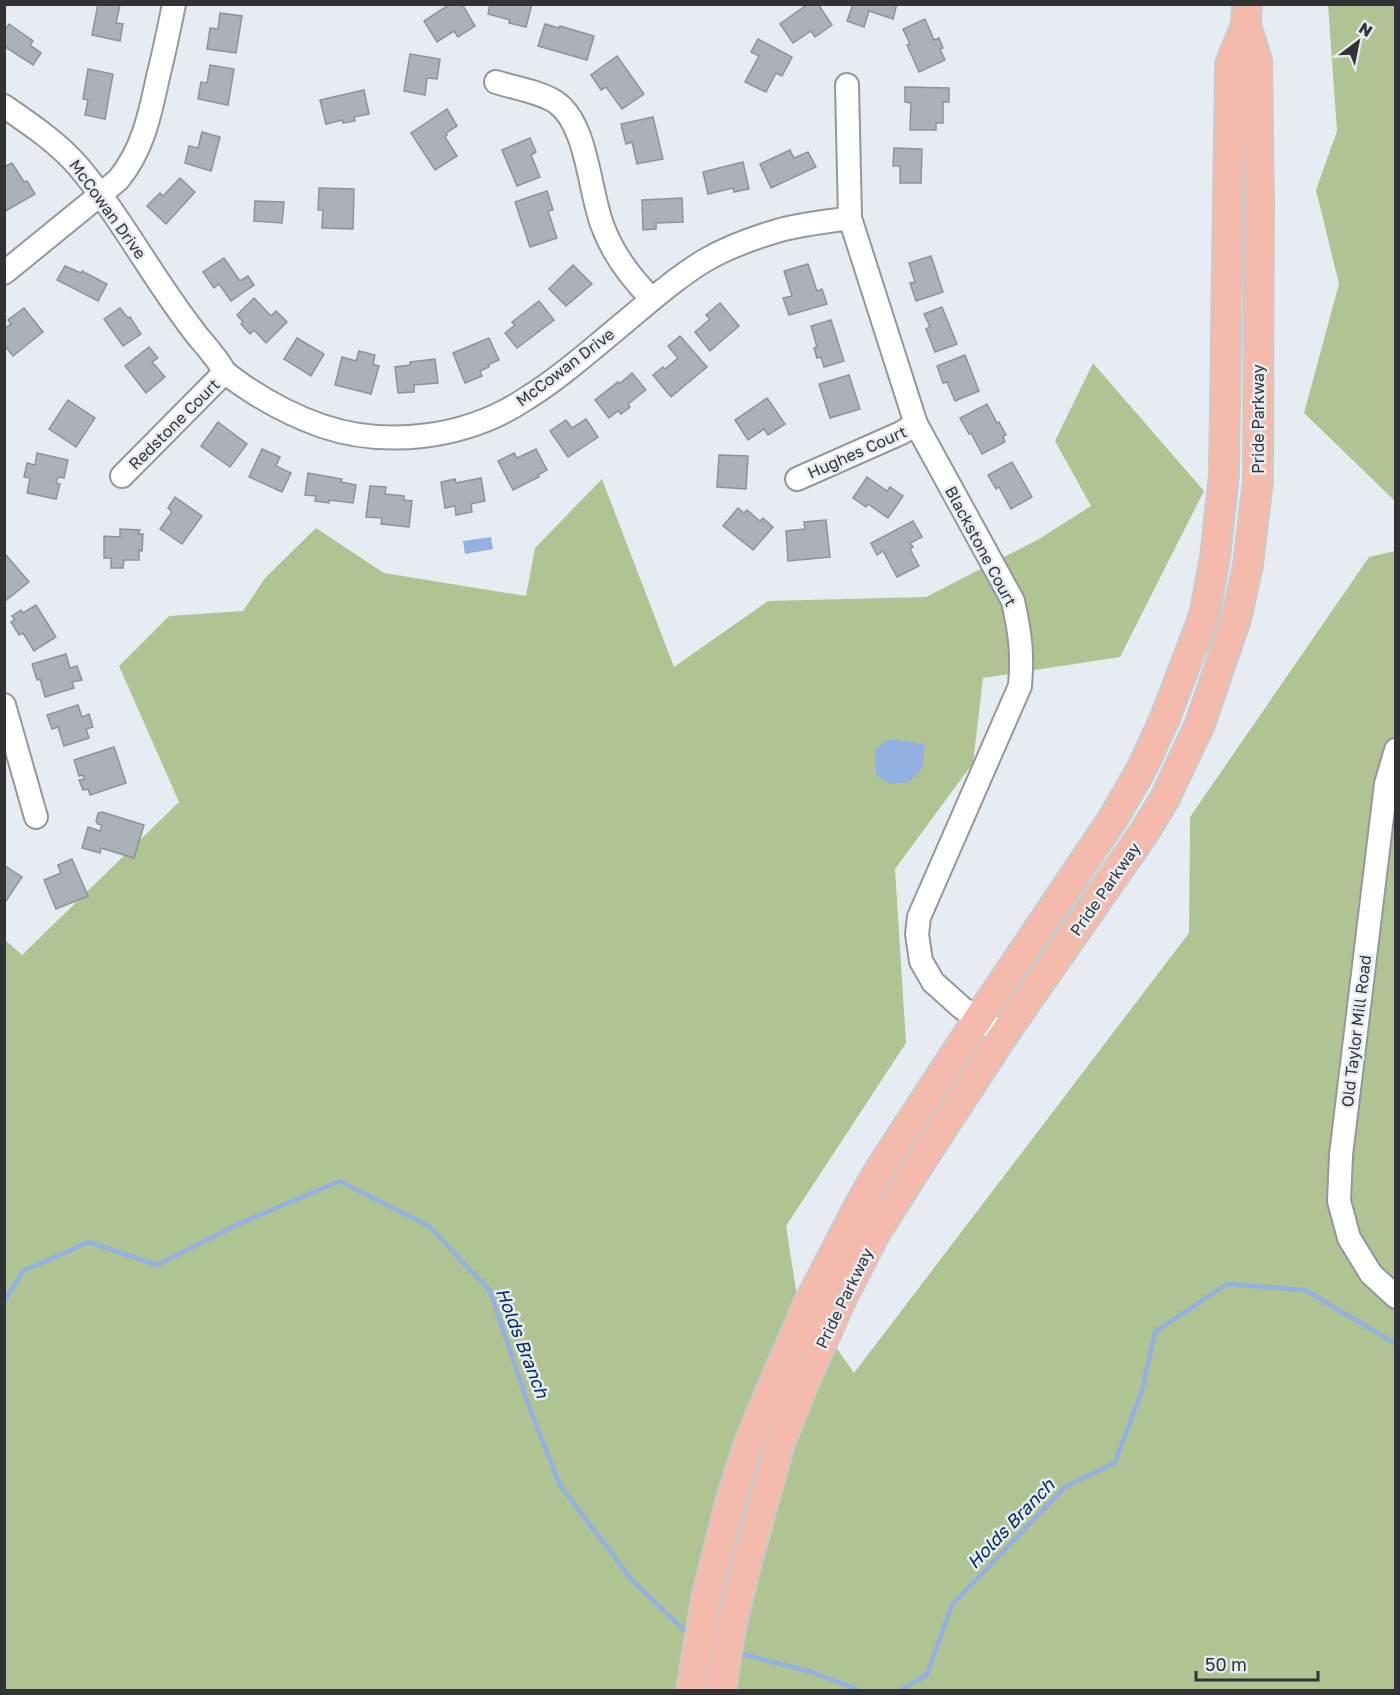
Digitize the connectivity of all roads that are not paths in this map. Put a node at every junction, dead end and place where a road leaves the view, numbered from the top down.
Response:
1 (174, 4) edge
2 (1246, 15) edge
3 (496, 82) dead end
4 (847, 85) dead end
5 (4, 106) edge
6 (100, 194) junction
7 (850, 218) junction
8 (4, 273) edge
9 (652, 300) junction
10 (225, 372) junction
11 (916, 424) junction
12 (122, 476) dead end
13 (797, 479) dead end
14 (4, 705) edge
15 (1395, 750) edge
16 (36, 817) dead end
17 (978, 1020) junction
18 (1004, 1034) junction
19 (1395, 1297) edge
20 (690, 1690) edge
21 (721, 1690) edge

1 - 6 street
2 - 17 main road, Pride Parkway
2 - 18 main road, Pride Parkway
3 - 9 street
4 - 7 street, Blackstone Court
5 - 6 street, McCowan Drive
6 - 8 street
6 - 10 street, McCowan Drive
7 - 9 street, McCowan Drive
7 - 11 street, Blackstone Court
9 - 10 street, McCowan Drive
10 - 12 street, Redstone Court
11 - 13 street, Hughes Court
11 - 17 street, Blackstone Court
14 - 16 street
15 - 19 street, Old Taylor Mill Road
17 - 18 street, Blackstone Court
17 - 20 main road, Pride Parkway
18 - 21 main road, Pride Parkway

